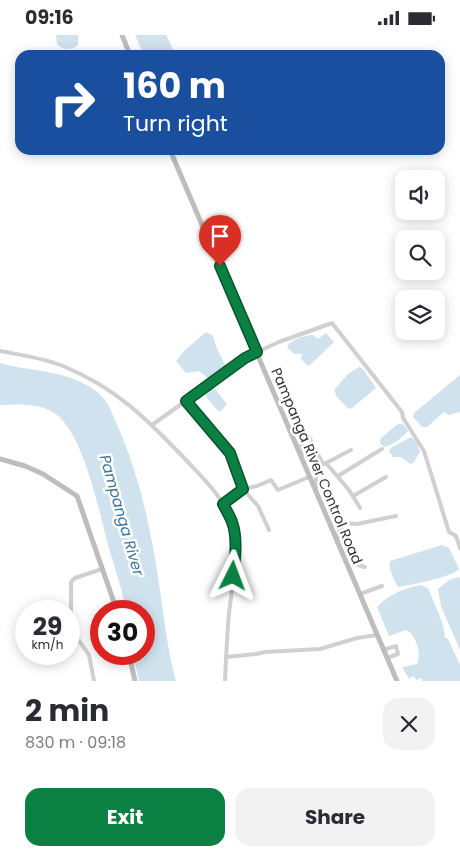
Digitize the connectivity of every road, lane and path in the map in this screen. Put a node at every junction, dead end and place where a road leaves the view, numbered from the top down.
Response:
1 (122, 35) edge
2 (128, 50) edge
3 (172, 155) edge
4 (0, 351) edge
5 (257, 352) junction
6 (186, 401) junction
7 (152, 425) junction
8 (351, 449) dead end
9 (382, 449) dead end
10 (0, 459) edge
11 (302, 460) junction
12 (324, 463) junction
13 (338, 476) junction
14 (309, 477) junction
15 (386, 477) dead end
16 (243, 489) junction
17 (315, 491) junction
18 (353, 496) junction
19 (223, 504) junction
20 (360, 508) dead end
21 (396, 516) dead end
22 (341, 528) junction
23 (269, 530) dead end
24 (337, 542) junction
25 (460, 548) edge
26 (365, 567) dead end
27 (102, 569) junction
28 (382, 586) dead end
29 (360, 594) junction
30 (113, 600) edge
31 (377, 635) junction
32 (383, 650) junction
33 (226, 657) junction
34 (387, 658) junction
35 (131, 665) edge
36 (94, 681) edge
37 (135, 681) edge
38 (225, 681) edge
39 (397, 681) edge

1 - 2 main road
3 - 5 main road, Pampanga River Control Road
4 - 7 street
5 - 6 street
5 - 11 main road, Pampanga River Control Road
5 - 25 street
6 - 7 street
6 - 16 street
7 - 19 street
8 - 12 street
9 - 13 street
10 - 27 main road
11 - 12 street
11 - 14 main road, Pampanga River Control Road
12 - 13 street
12 - 17 street
13 - 18 street
14 - 16 street
14 - 17 main road, Pampanga River Control Road
15 - 18 street
16 - 19 street
16 - 23 street
17 - 24 main road, Pampanga River Control Road
18 - 20 street
19 - 33 street
21 - 22 street
22 - 24 street
22 - 26 street
24 - 29 main road, Pampanga River Control Road
27 - 30 main road
27 - 36 street
28 - 29 street
29 - 31 main road, Pampanga River Control Road
31 - 32 main road, Pampanga River Control Road
31 - 33 street
32 - 34 main road, Pampanga River Control Road
32 - 34 street
33 - 38 street
34 - 39 main road, Pampanga River Control Road
35 - 37 main road

